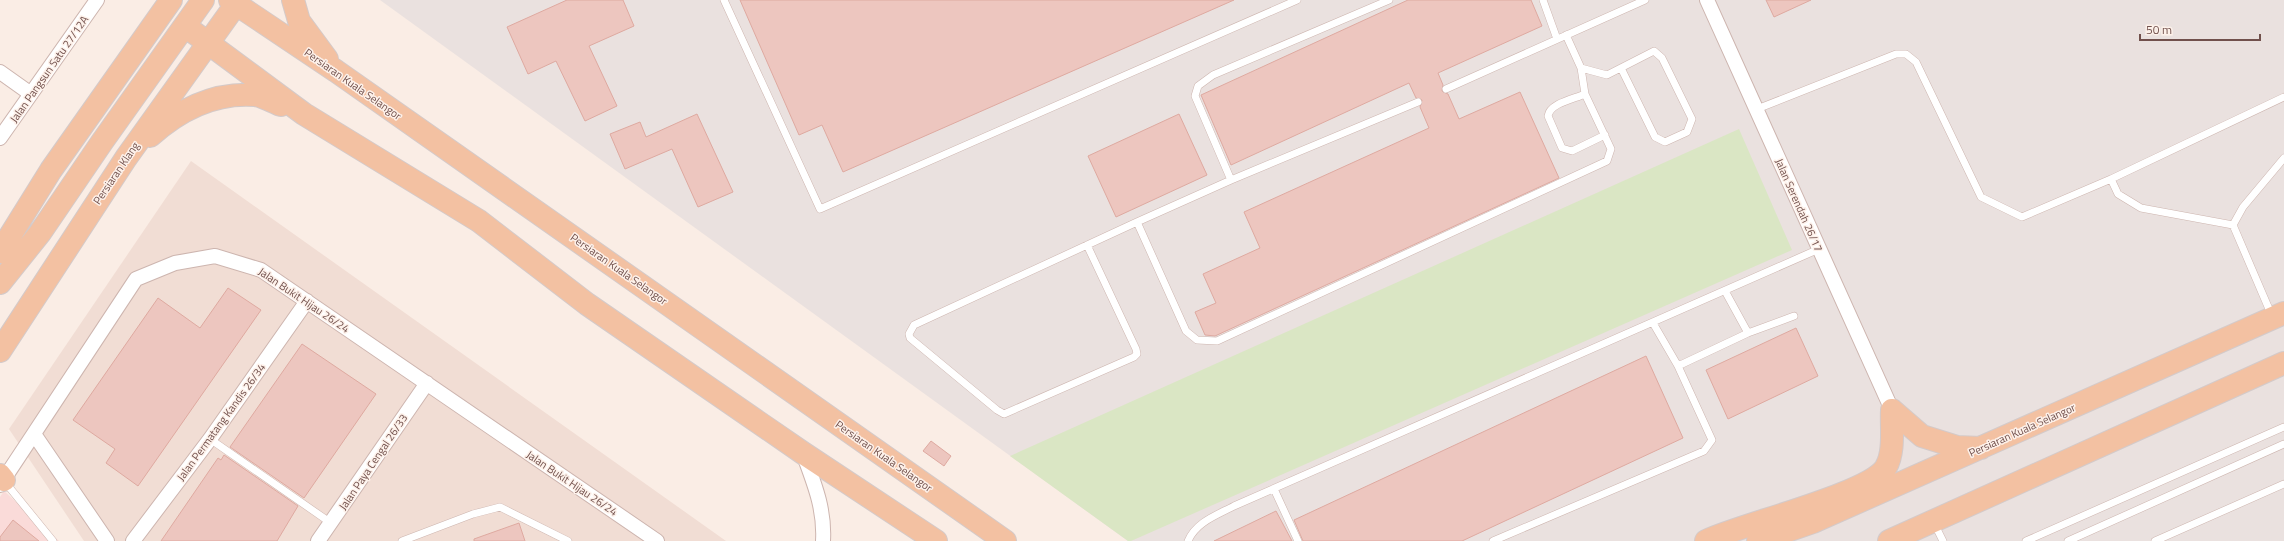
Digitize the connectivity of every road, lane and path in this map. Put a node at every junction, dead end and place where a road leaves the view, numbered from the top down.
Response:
1 (97, 0) edge
2 (172, 0) edge
3 (204, 0) edge
4 (293, 0) edge
5 (724, 0) edge
6 (1297, 0) edge
7 (1389, 0) edge
8 (1543, 0) edge
9 (1645, 0) edge
10 (1707, 0) edge
11 (235, 1) edge
12 (185, 26) junction
13 (1566, 35) junction
14 (1557, 39) junction
15 (208, 43) junction
16 (1581, 68) junction
17 (1621, 68) junction
18 (336, 71) junction
19 (0, 72) edge
20 (1446, 89) dead end
21 (31, 94) junction
22 (1585, 94) junction
23 (2284, 97) edge
24 (1418, 102) dead end
25 (1756, 109) junction
26 (304, 114) junction
27 (1605, 135) junction
28 (0, 138) edge
29 (126, 158) junction
30 (2284, 158) edge
31 (2110, 179) junction
32 (1231, 180) junction
33 (1137, 222) junction
34 (2233, 225) junction
35 (1087, 245) junction
36 (1819, 249) junction
37 (0, 252) edge
38 (0, 283) edge
39 (1725, 291) junction
40 (307, 301) junction
41 (2278, 315) edge
42 (1794, 316) dead end
43 (1653, 323) junction
44 (1748, 333) junction
45 (0, 352) edge
46 (2284, 363) edge
47 (1678, 366) junction
48 (427, 384) junction
49 (1892, 410) junction
50 (2284, 427) edge
51 (34, 434) junction
52 (210, 439) junction
53 (2284, 444) edge
54 (1982, 448) junction
55 (803, 453) junction
56 (1, 480) edge
57 (2284, 484) edge
58 (1274, 489) junction
59 (1933, 521) junction
60 (331, 523) junction
61 (53, 541) edge
62 (107, 541) edge
63 (133, 541) edge
64 (318, 541) edge
65 (402, 541) edge
66 (568, 541) edge
67 (657, 541) edge
68 (823, 541) edge
69 (936, 541) edge
70 (1006, 541) edge
71 (1188, 541) edge
72 (1298, 541) edge
73 (1493, 541) edge
74 (1706, 541) edge
75 (1758, 541) edge
76 (1888, 541) edge
77 (1943, 541) edge
78 (2026, 541) edge
79 (2068, 541) edge
80 (2155, 541) edge

1 - 21 street, Jalan Pangsun Satu 27/12A
2 - 37 main road
3 - 12 main road
4 - 18 main road
5 - 6 lane
7 - 32 lane
8 - 14 lane
9 - 13 lane
10 - 25 street, Jalan Serendah 26/17
11 - 15 main road, Persiaran Klang
11 - 18 main road, Persiaran Kuala Selangor
12 - 15 main road
12 - 38 main road
13 - 14 lane
13 - 16 lane
14 - 20 lane
15 - 26 main road
15 - 29 main road, Persiaran Klang
16 - 17 lane
16 - 22 lane
17 - 17 lane
18 - 70 main road, Persiaran Kuala Selangor
19 - 21 street
21 - 28 street, Jalan Pangsun Satu 27/12A
22 - 27 lane
22 - 27 lane
23 - 31 lane
24 - 32 lane
25 - 31 lane
25 - 36 street, Jalan Serendah 26/17
26 - 29 main road
26 - 55 main road
27 - 33 lane
29 - 45 main road, Persiaran Klang
30 - 34 lane
31 - 34 lane
32 - 33 lane
33 - 35 lane
34 - 41 lane
35 - 35 lane
36 - 39 lane
36 - 49 street, Jalan Serendah 26/17
39 - 43 lane
39 - 44 lane
40 - 48 street, Jalan Bukit Hijau 26/24
40 - 51 street, Jalan Bukit Hijau 26/24
40 - 52 street, Jalan Permatang Kandis 26/34
41 - 54 main road, Persiaran Kuala Selangor
42 - 44 lane
43 - 47 lane
43 - 58 lane
44 - 47 lane
46 - 59 main road
47 - 73 lane
48 - 60 street, Jalan Paya Cengal 26/33
48 - 67 street, Jalan Bukit Hijau 26/24
49 - 54 main road
49 - 74 main road
50 - 78 lane
51 - 56 street, Jalan Bukit Hijau 26/24
51 - 62 street
52 - 60 lane
52 - 63 street, Jalan Permatang Kandis 26/34
53 - 79 lane
54 - 75 main road, Persiaran Kuala Selangor
55 - 68 street
55 - 69 main road
56 - 61 lane
57 - 80 lane
58 - 71 lane
58 - 72 lane
59 - 76 main road
59 - 77 lane
60 - 64 street, Jalan Paya Cengal 26/33
65 - 66 lane

